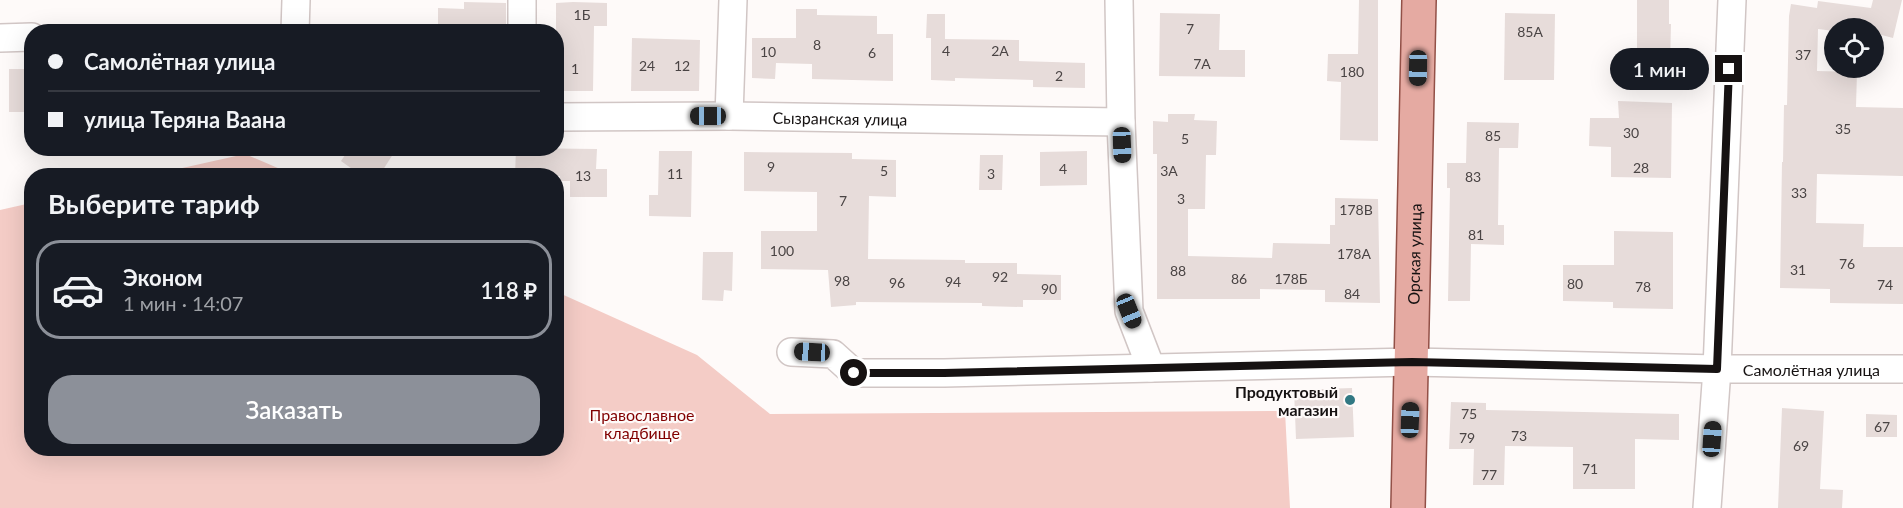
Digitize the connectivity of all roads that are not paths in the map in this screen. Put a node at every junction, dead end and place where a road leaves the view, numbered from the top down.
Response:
1 (296, 0) edge
2 (522, 0) edge
3 (734, 0) edge
4 (1119, 0) edge
5 (1419, 0) edge
6 (1732, 0) edge
7 (295, 24) edge
8 (522, 24) edge
9 (24, 37) edge
10 (0, 38) edge
11 (729, 116) junction
12 (564, 117) edge
13 (1121, 122) junction
14 (791, 351) dead end
15 (1412, 362) junction
16 (1151, 368) junction
17 (1717, 369) junction
18 (1903, 369) edge
19 (1408, 508) edge
20 (1707, 508) edge

1 - 7 street
2 - 8 street
3 - 11 street
4 - 13 street
5 - 15 main road, Орская улица
6 - 17 street
9 - 10 street
11 - 12 street, Сызранская улица
11 - 13 street, Сызранская улица
13 - 16 street
14 - 16 street, Самолётная улица
15 - 16 street, Самолётная улица
15 - 17 street, Самолётная улица
15 - 19 main road, Орская улица
17 - 18 street, Самолётная улица
17 - 20 street

